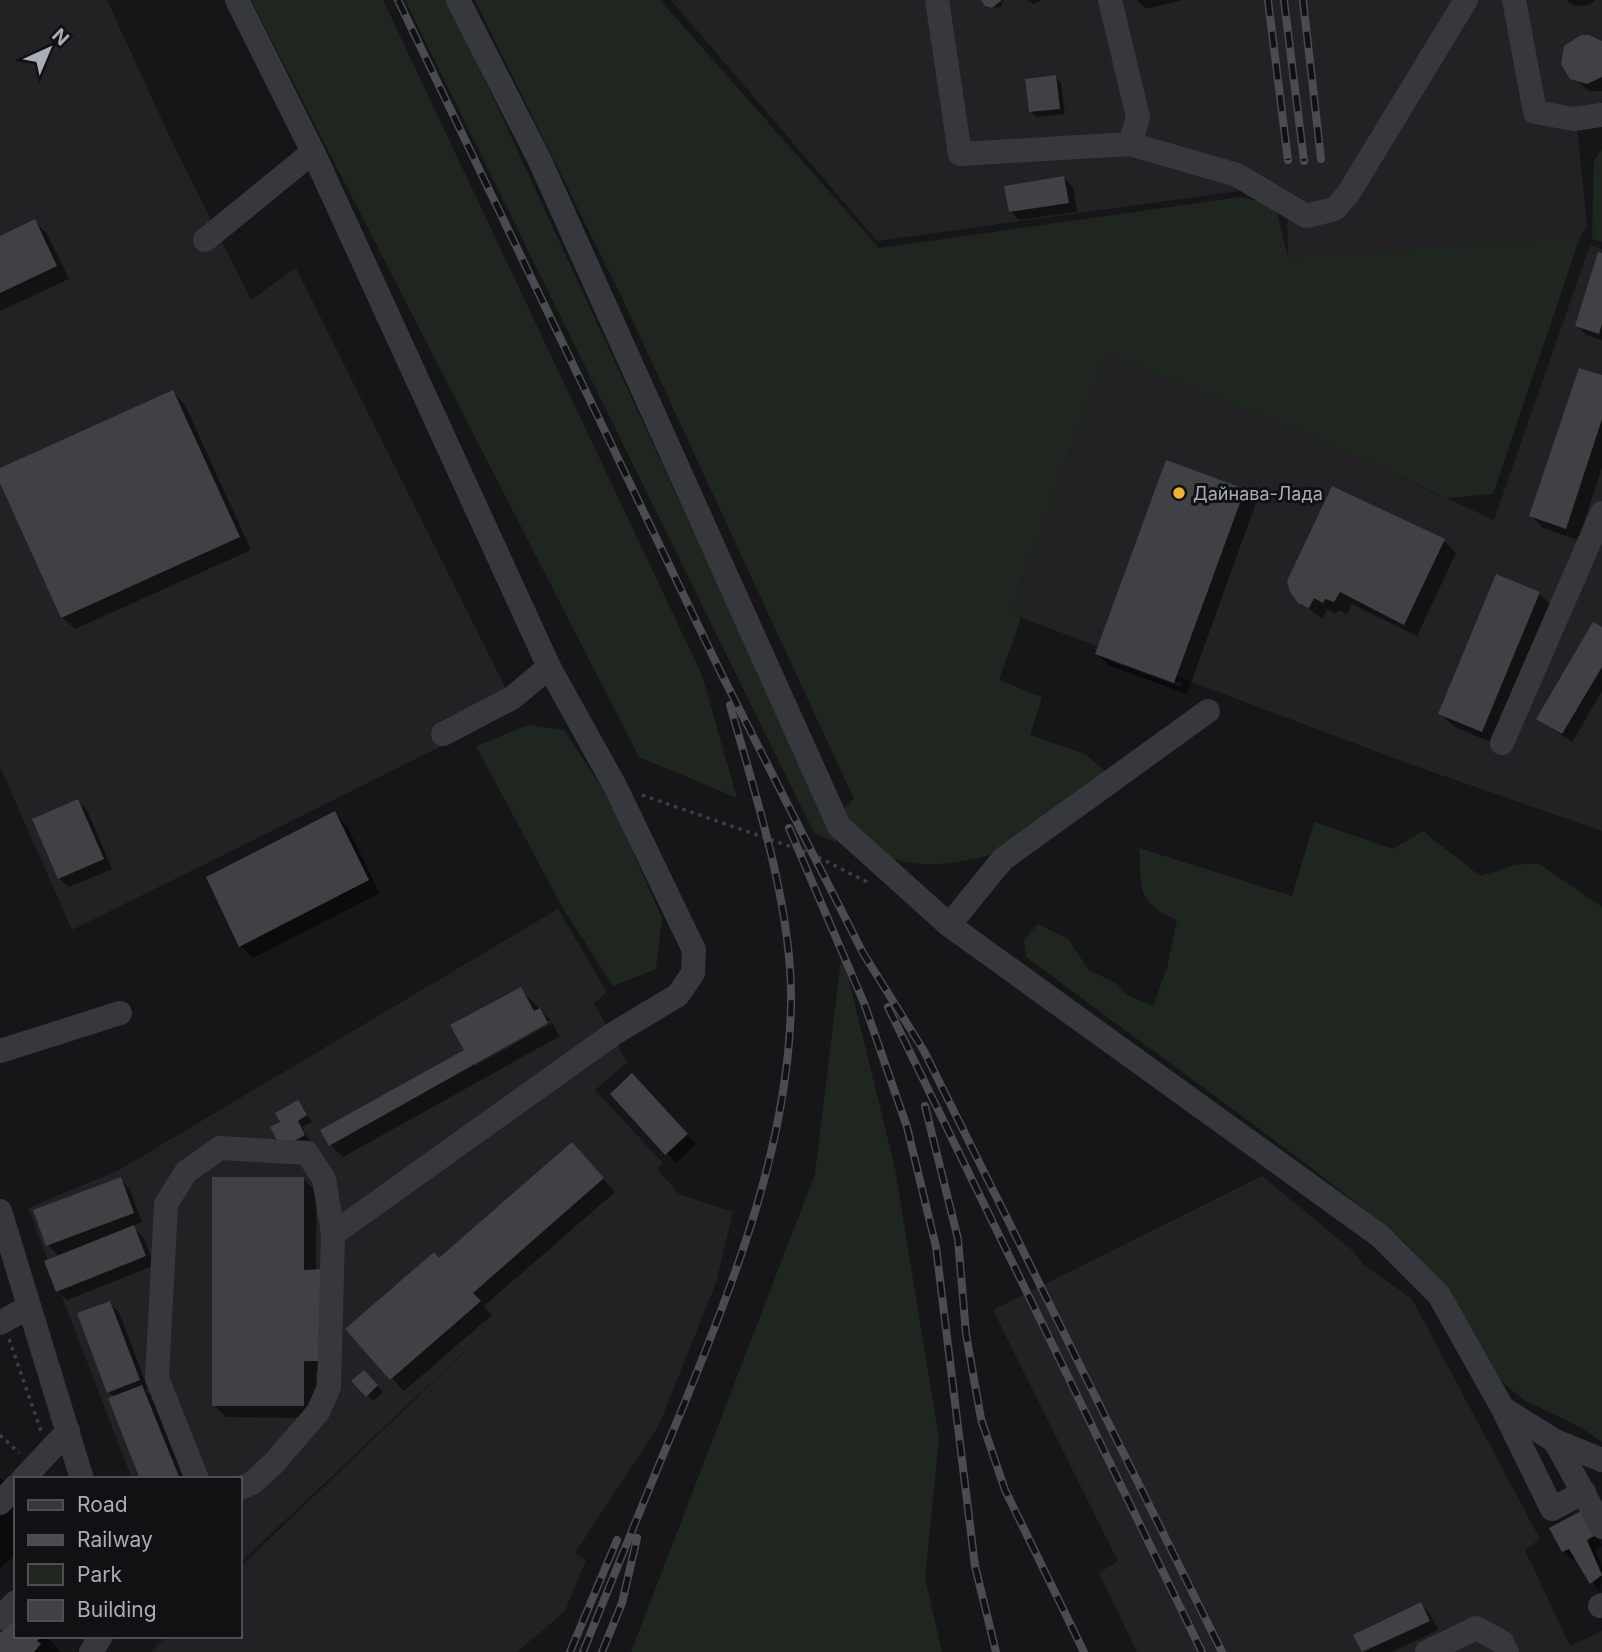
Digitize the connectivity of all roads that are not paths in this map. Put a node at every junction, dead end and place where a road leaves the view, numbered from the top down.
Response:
1 (237, 0) edge
2 (458, 0) edge
3 (937, 0) edge
4 (1110, 0) edge
5 (1466, 0) edge
6 (1514, 0) edge
7 (1602, 115) edge
8 (1130, 144) junction
9 (313, 152) junction
10 (205, 240) dead end
11 (1602, 513) edge
12 (549, 667) junction
13 (1208, 712) dead end
14 (443, 734) dead end
15 (1503, 743) dead end
16 (949, 925) junction
17 (120, 1013) dead end
18 (0, 1051) edge
19 (0, 1211) edge
20 (333, 1234) junction
21 (29, 1307) junction
22 (2, 1322) edge
23 (1503, 1409) junction
24 (68, 1430) junction
25 (1555, 1441) junction
26 (1602, 1460) edge
27 (35, 1466) edge
28 (81, 1477) edge
29 (196, 1477) edge
30 (242, 1487) edge
31 (14, 1488) edge
32 (1584, 1492) junction
33 (0, 1503) edge
34 (1602, 1527) edge
35 (14, 1604) edge
36 (0, 1618) edge
37 (1427, 1652) edge
38 (1507, 1652) edge

1 - 9 street
2 - 16 street
3 - 8 street
4 - 8 street
5 - 8 street
6 - 7 street
9 - 10 street
9 - 12 street
11 - 15 street
12 - 14 street
12 - 20 street
13 - 16 street
16 - 23 street
17 - 18 street
19 - 21 street
20 - 29 street
20 - 30 street
21 - 22 street
21 - 24 street
23 - 25 street
23 - 32 street
24 - 27 street
24 - 28 street
25 - 26 street
25 - 32 street
31 - 33 street
32 - 34 street
35 - 36 street
37 - 38 street

